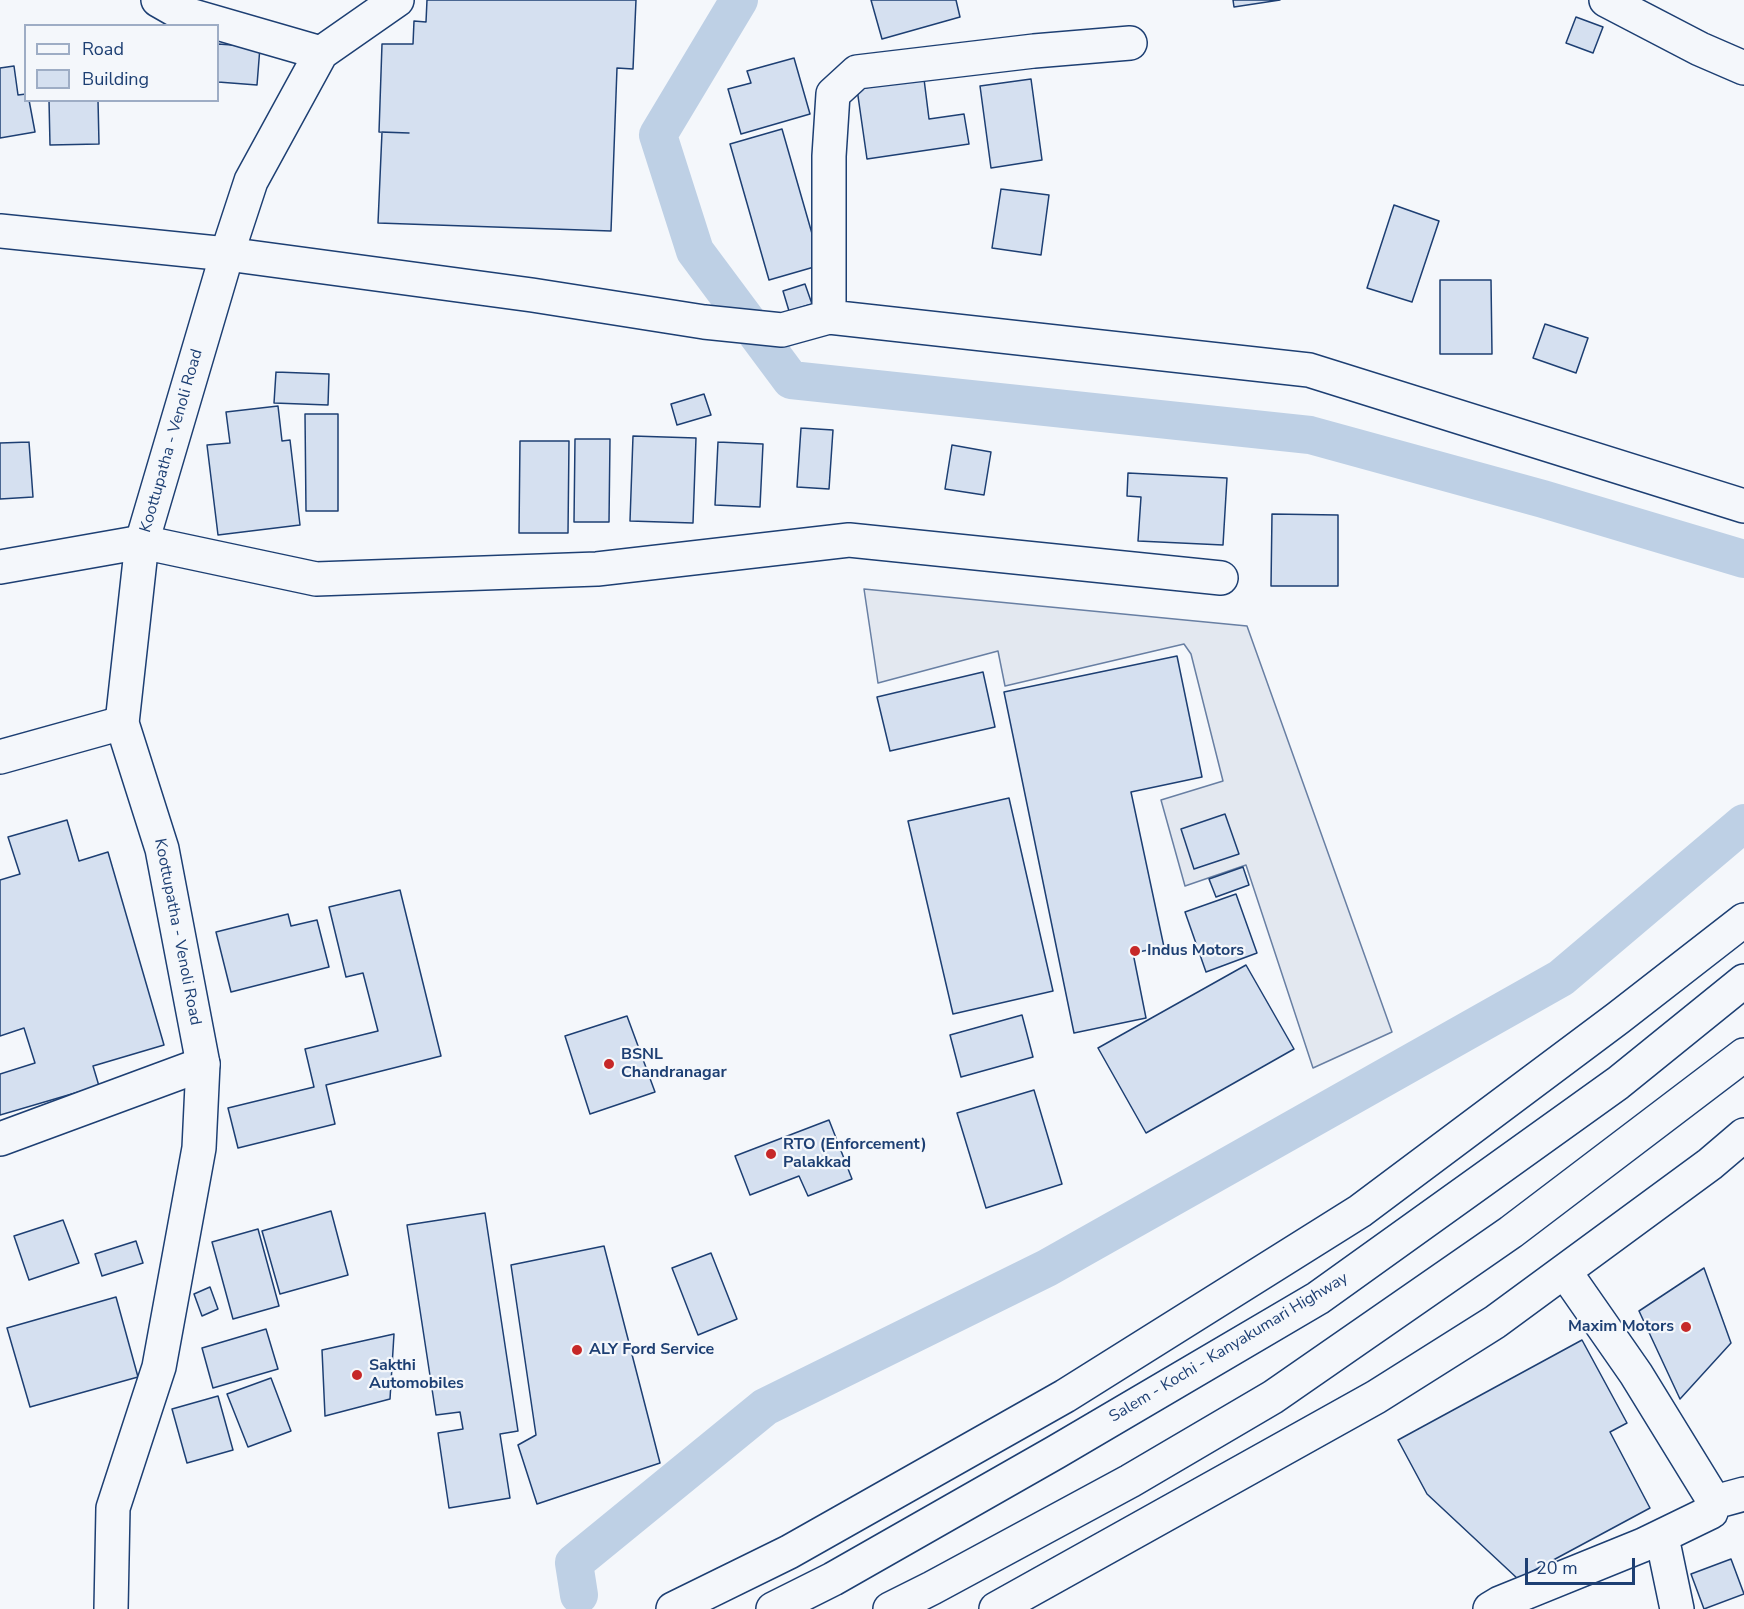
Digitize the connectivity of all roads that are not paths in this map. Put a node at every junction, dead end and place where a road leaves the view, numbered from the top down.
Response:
1 (158, 0) edge
2 (397, 0) edge
3 (1606, 0) edge
4 (1130, 43) dead end
5 (321, 53) junction
6 (1744, 68) edge
7 (0, 231) edge
8 (226, 254) junction
9 (829, 317) junction
10 (1744, 506) edge
11 (142, 542) junction
12 (0, 567) edge
13 (1221, 578) dead end
14 (122, 723) junction
15 (0, 757) edge
16 (1744, 920) edge
17 (1744, 981) edge
18 (1744, 1055) edge
19 (203, 1064) junction
20 (1744, 1135) edge
21 (0, 1139) edge
22 (1564, 1272) junction
23 (1744, 1494) edge
24 (1712, 1503) junction
25 (1662, 1537) junction
26 (111, 1609) edge
27 (673, 1609) edge
28 (773, 1609) edge
29 (890, 1609) edge
30 (996, 1609) edge
31 (1490, 1609) edge
32 (1677, 1609) edge

1 - 5 main road
2 - 5 main road, Koottupatha - Venoli Road
3 - 6 main road
4 - 9 main road
5 - 8 main road, Koottupatha - Venoli Road
7 - 8 main road
8 - 9 main road
8 - 11 main road, Koottupatha - Venoli Road
9 - 10 main road
11 - 12 main road
11 - 13 main road
11 - 14 main road, Koottupatha - Venoli Road
14 - 15 main road
14 - 19 main road, Koottupatha - Venoli Road
16 - 27 main road
17 - 28 main road, Salem - Kochi - Kanyakumari Highway
18 - 29 main road
19 - 21 main road
19 - 26 main road, Koottupatha - Venoli Road
20 - 22 main road
22 - 24 main road
22 - 30 main road
23 - 24 main road
24 - 25 main road
25 - 31 main road
25 - 32 main road

